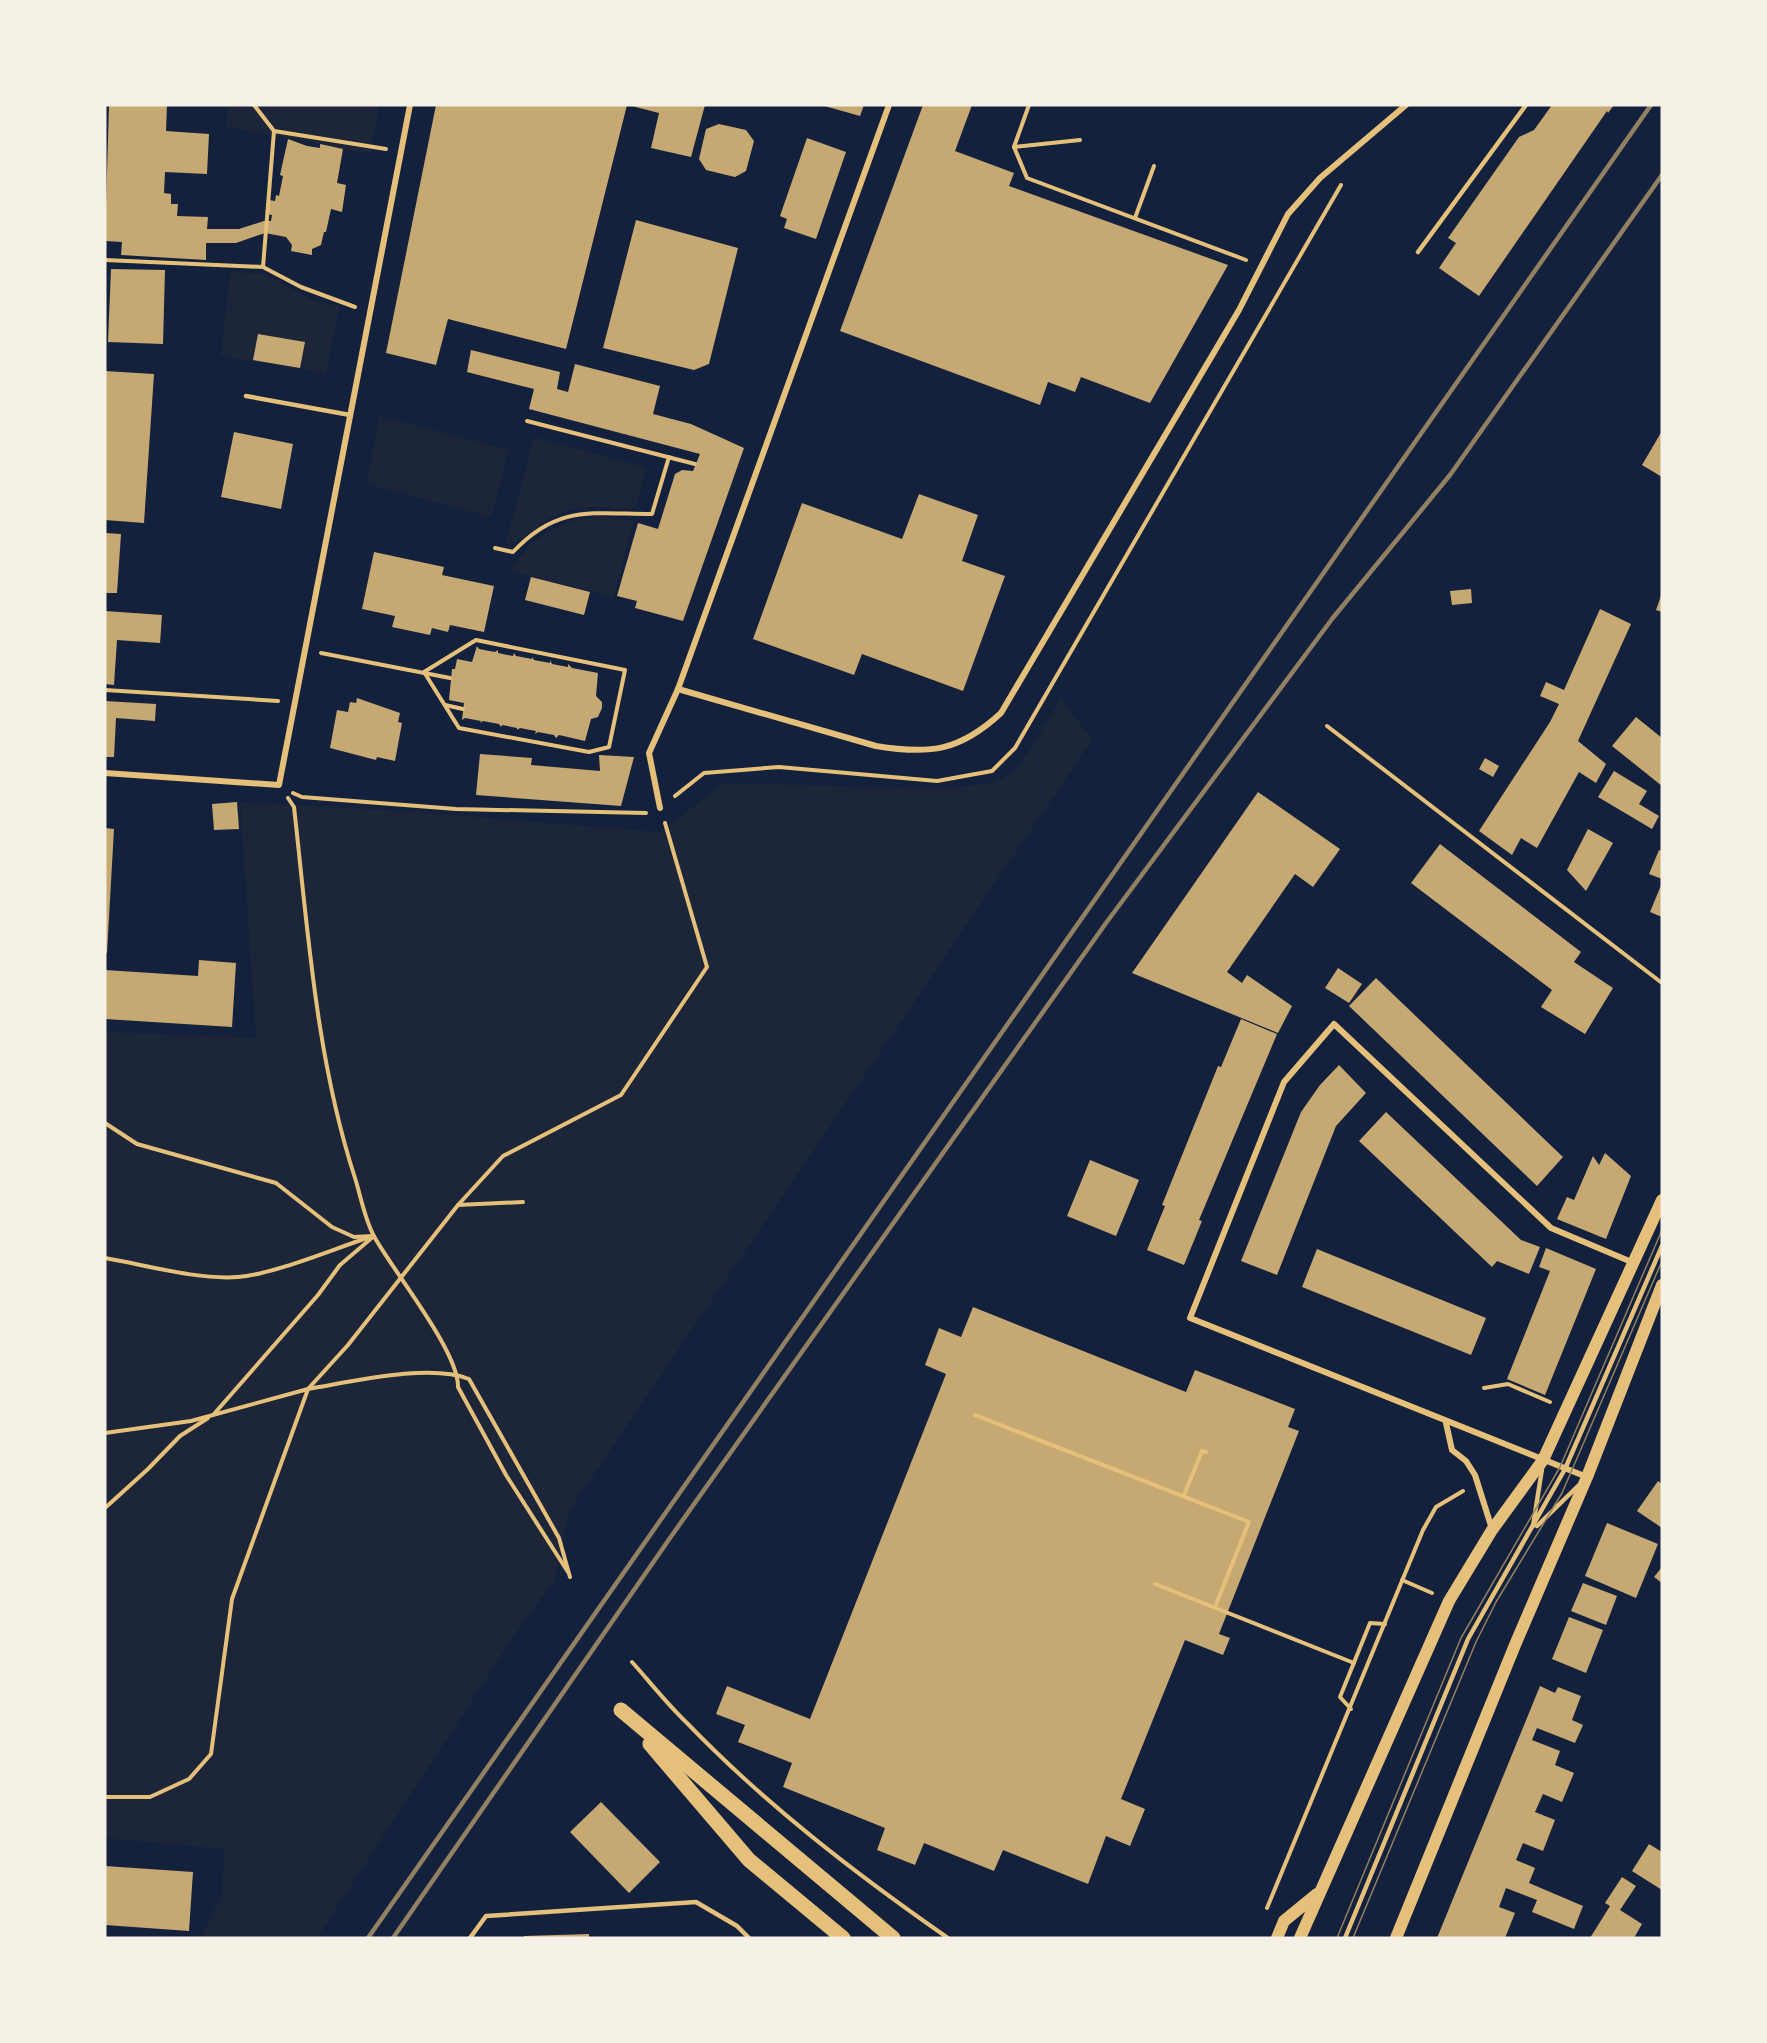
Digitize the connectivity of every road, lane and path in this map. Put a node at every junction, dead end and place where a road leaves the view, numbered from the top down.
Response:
1 (254, 105) edge
2 (410, 105) edge
3 (889, 105) edge
4 (1029, 105) edge
5 (1406, 105) edge
6 (1526, 105) edge
7 (274, 131) junction
8 (1080, 140) dead end
9 (1014, 147) junction
10 (1350, 152) junction
11 (401, 153) junction
12 (1154, 166) dead end
13 (1135, 218) junction
14 (1418, 252) dead end
15 (105, 261) edge
16 (1261, 265) junction
17 (263, 267) junction
18 (370, 313) junction
19 (246, 396) dead end
20 (350, 415) junction
21 (527, 422) dead end
22 (669, 458) junction
23 (695, 464) dead end
24 (495, 548) dead end
25 (304, 650) junction
26 (424, 672) junction
27 (450, 678) dead end
28 (678, 689) junction
29 (105, 690) edge
30 (294, 702) junction
31 (444, 705) junction
32 (463, 709) dead end
33 (1327, 726) dead end
34 (105, 773) edge
35 (279, 785) junction
36 (660, 808) junction
37 (1662, 983) edge
38 (105, 1123) edge
39 (1662, 1200) edge
40 (523, 1202) dead end
41 (458, 1205) junction
42 (374, 1236) junction
43 (1662, 1246) edge
44 (105, 1258) edge
45 (1635, 1263) junction
46 (402, 1278) junction
47 (1662, 1285) edge
48 (458, 1374) junction
49 (1580, 1379) junction
50 (1484, 1388) dead end
51 (308, 1389) junction
52 (975, 1415) dead end
53 (212, 1416) junction
54 (1446, 1423) junction
55 (105, 1433) edge
56 (1206, 1452) dead end
57 (1543, 1460) junction
58 (1565, 1469) junction
59 (1587, 1477) junction
60 (1477, 1482) junction
61 (1184, 1495) junction
62 (105, 1508) edge
63 (1492, 1530) junction
64 (1532, 1530) junction
65 (1155, 1584) dead end
66 (1215, 1607) junction
67 (1385, 1624) junction
68 (632, 1662) dead end
69 (1354, 1662) junction
70 (1351, 1709) junction
71 (105, 1797) edge
72 (1320, 1891) junction
73 (1263, 1917) dead end
74 (470, 1938) edge
75 (749, 1938) edge
76 (843, 1938) edge
77 (893, 1938) edge
78 (948, 1938) edge
79 (1277, 1938) edge
80 (1300, 1938) edge
81 (1345, 1938) edge
82 (1396, 1938) edge

1 - 7 path
2 - 11 street
3 - 28 street
4 - 9 path
5 - 10 street
6 - 14 lane
7 - 11 path
7 - 17 path
8 - 9 path
9 - 13 path
10 - 16 street
10 - 36 path
11 - 18 street
12 - 13 path
13 - 16 path
15 - 17 path
16 - 28 street
17 - 18 path
18 - 20 street
19 - 20 lane
20 - 25 street
21 - 22 path
22 - 23 path
22 - 24 path
25 - 26 path
25 - 30 street
26 - 27 path
26 - 31 path
26 - 31 path
28 - 36 street
29 - 30 path
30 - 35 street
31 - 32 path
33 - 37 path
34 - 35 street
35 - 36 path
35 - 42 path
36 - 41 path
38 - 42 path
39 - 45 main road
40 - 41 path
41 - 46 path
42 - 44 path
42 - 46 path
42 - 53 path
43 - 58 lane
45 - 49 main road
45 - 54 street
46 - 48 path
46 - 51 path
47 - 59 main road
48 - 48 path
48 - 51 path
49 - 50 path
49 - 57 main road
51 - 53 path
51 - 71 path
52 - 61 path
53 - 55 path
53 - 62 path
54 - 57 street
54 - 60 street
56 - 61 path
57 - 58 street
57 - 63 main road
57 - 64 lane
58 - 59 street
58 - 64 lane
59 - 64 lane
59 - 82 main road
60 - 63 street
60 - 67 path
61 - 66 path
63 - 72 main road
64 - 81 lane
65 - 66 path
66 - 69 path
67 - 69 path
67 - 70 path
68 - 78 path
69 - 70 path
70 - 73 path
72 - 79 main road
72 - 80 main road
74 - 75 lane
76 - 77 main road

